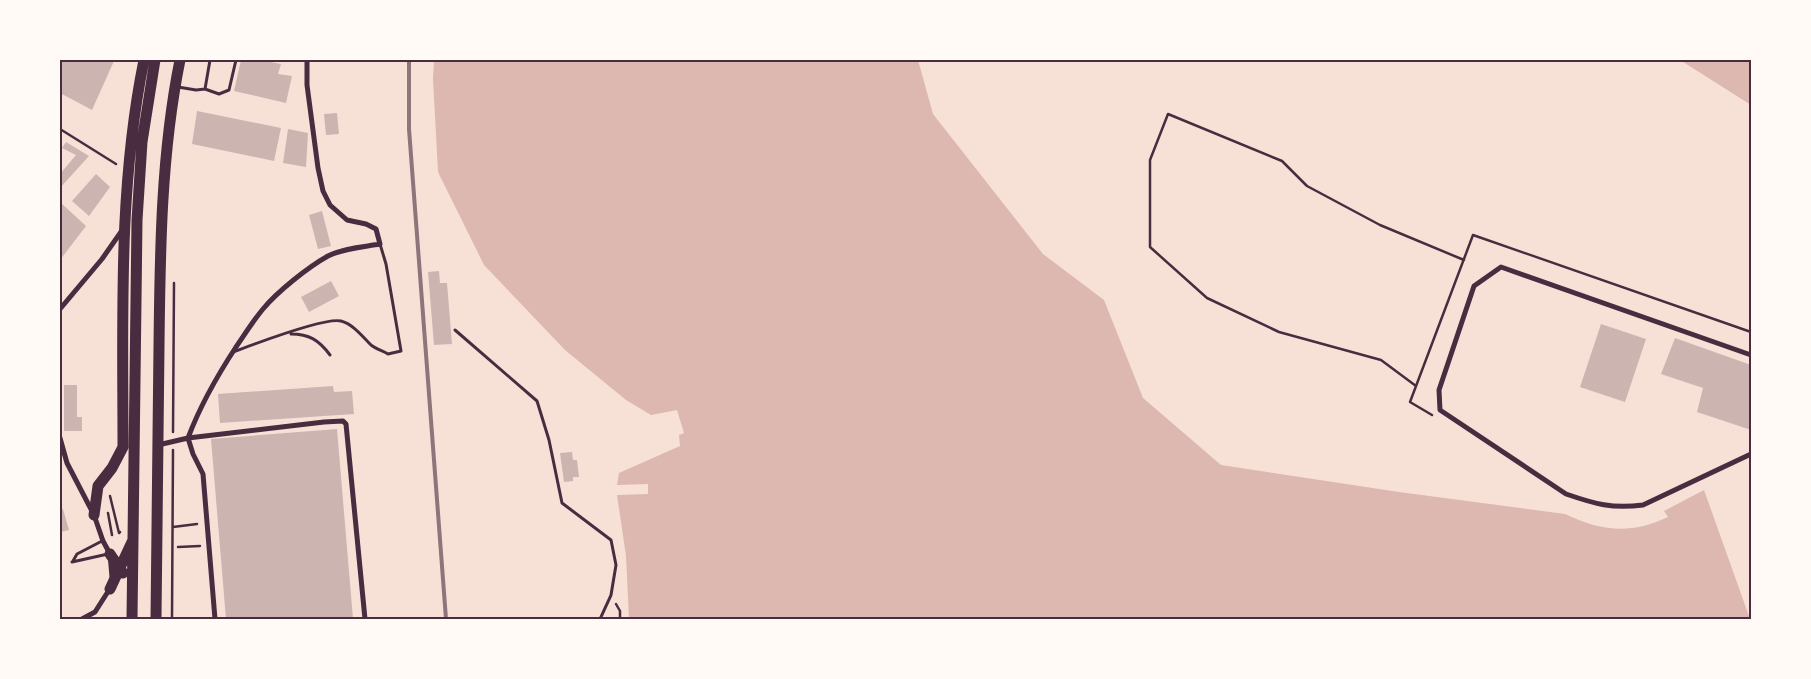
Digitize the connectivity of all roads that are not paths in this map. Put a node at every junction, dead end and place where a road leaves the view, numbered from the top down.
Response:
1 (144, 60) edge
2 (155, 60) edge
3 (180, 60) edge
4 (210, 60) edge
5 (236, 60) edge
6 (307, 60) edge
7 (174, 86) junction
8 (205, 89) junction
9 (124, 226) junction
10 (380, 244) junction
11 (60, 309) edge
12 (456, 330) dead end
13 (289, 334) junction
14 (233, 353) junction
15 (330, 354) dead end
16 (1751, 355) edge
17 (60, 438) edge
18 (188, 438) junction
19 (158, 446) junction
20 (1751, 454) edge
21 (94, 515) junction
22 (133, 538) junction
23 (103, 541) junction
24 (110, 554) junction
25 (120, 569) junction
26 (133, 584) junction
27 (110, 588) junction
28 (82, 619) edge
29 (132, 619) edge
30 (156, 619) edge
31 (215, 619) edge
32 (366, 619) edge
33 (600, 619) edge

1 - 9 main road
2 - 22 main road
3 - 7 main road
4 - 8 lane
5 - 8 lane
6 - 10 street
7 - 8 lane
7 - 19 main road
9 - 11 street
9 - 21 main road
10 - 13 lane
10 - 14 street
12 - 33 lane
13 - 14 lane
13 - 15 lane
14 - 18 street
16 - 20 street
17 - 21 street
18 - 19 street
18 - 31 street
18 - 32 street
19 - 30 main road
21 - 23 street
22 - 25 main road
22 - 26 main road
23 - 24 street
23 - 24 lane
24 - 25 main road
24 - 27 street
25 - 26 main road
25 - 27 main road
26 - 29 main road
27 - 28 street

